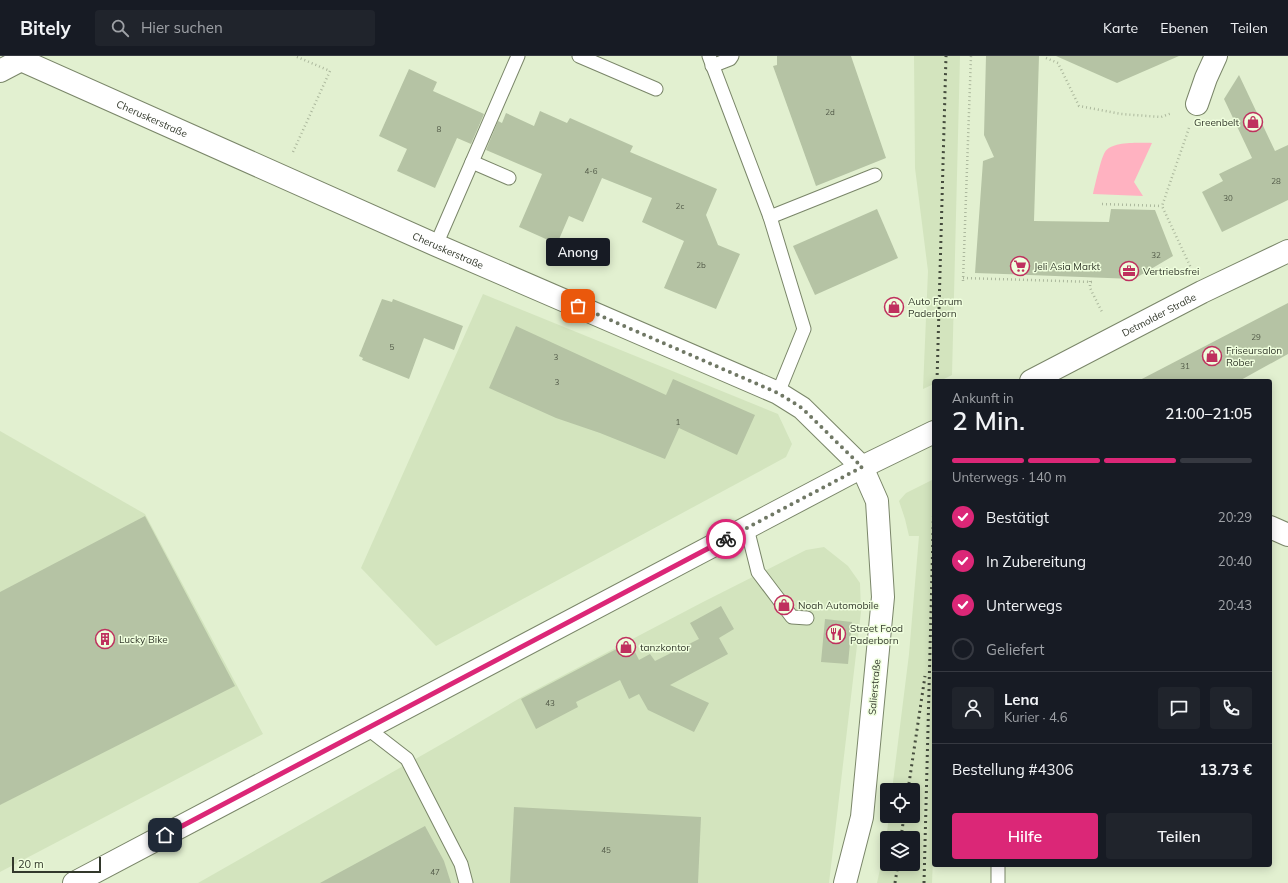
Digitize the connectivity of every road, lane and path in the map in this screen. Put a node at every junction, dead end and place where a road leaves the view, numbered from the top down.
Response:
1 (295, 56) edge
2 (518, 56) edge
3 (579, 56) edge
4 (732, 56) edge
5 (971, 56) edge
6 (1216, 56) edge
7 (22, 57) edge
8 (1046, 58) dead end
9 (711, 61) edge
10 (0, 71) edge
11 (656, 90) dead end
12 (1197, 104) joint
13 (1161, 117) dead end
14 (472, 162) junction
15 (875, 174) dead end
16 (282, 176) junction
17 (509, 178) dead end
18 (1102, 204) dead end
19 (1162, 206) junction
20 (770, 217) junction
21 (436, 244) junction
22 (1288, 251) edge
23 (1090, 281) junction
24 (1094, 282) dead end
25 (1202, 292) junction
26 (1102, 312) dead end
27 (1038, 379) edge
28 (778, 393) junction
29 (932, 433) edge
30 (862, 467) junction
31 (747, 528) junction
32 (1272, 528) edge
33 (1288, 535) edge
34 (807, 618) dead end
35 (367, 728) junction
36 (998, 867) edge
37 (74, 883) edge
38 (466, 883) edge
39 (845, 883) edge
40 (998, 883) edge

1 - 16 path
2 - 14 lane
3 - 11 lane
4 - 9 lane
5 - 23 path
6 - 12 street
7 - 10 street
7 - 16 street, Cheruskerstraße
8 - 13 path
9 - 20 lane
12 - 19 path
14 - 17 lane
14 - 21 lane
15 - 20 lane
16 - 21 street, Cheruskerstraße
18 - 19 path
19 - 25 path
20 - 28 lane
21 - 28 street, Cheruskerstraße
22 - 25 street, Detmolder Straße
23 - 24 path
23 - 26 path
25 - 27 street, Detmolder Straße
28 - 30 street, Cheruskerstraße
29 - 30 street
30 - 31 street
30 - 39 street, Salierstraße
31 - 34 lane
31 - 35 street
32 - 33 street
35 - 37 street
35 - 38 lane
36 - 40 lane

